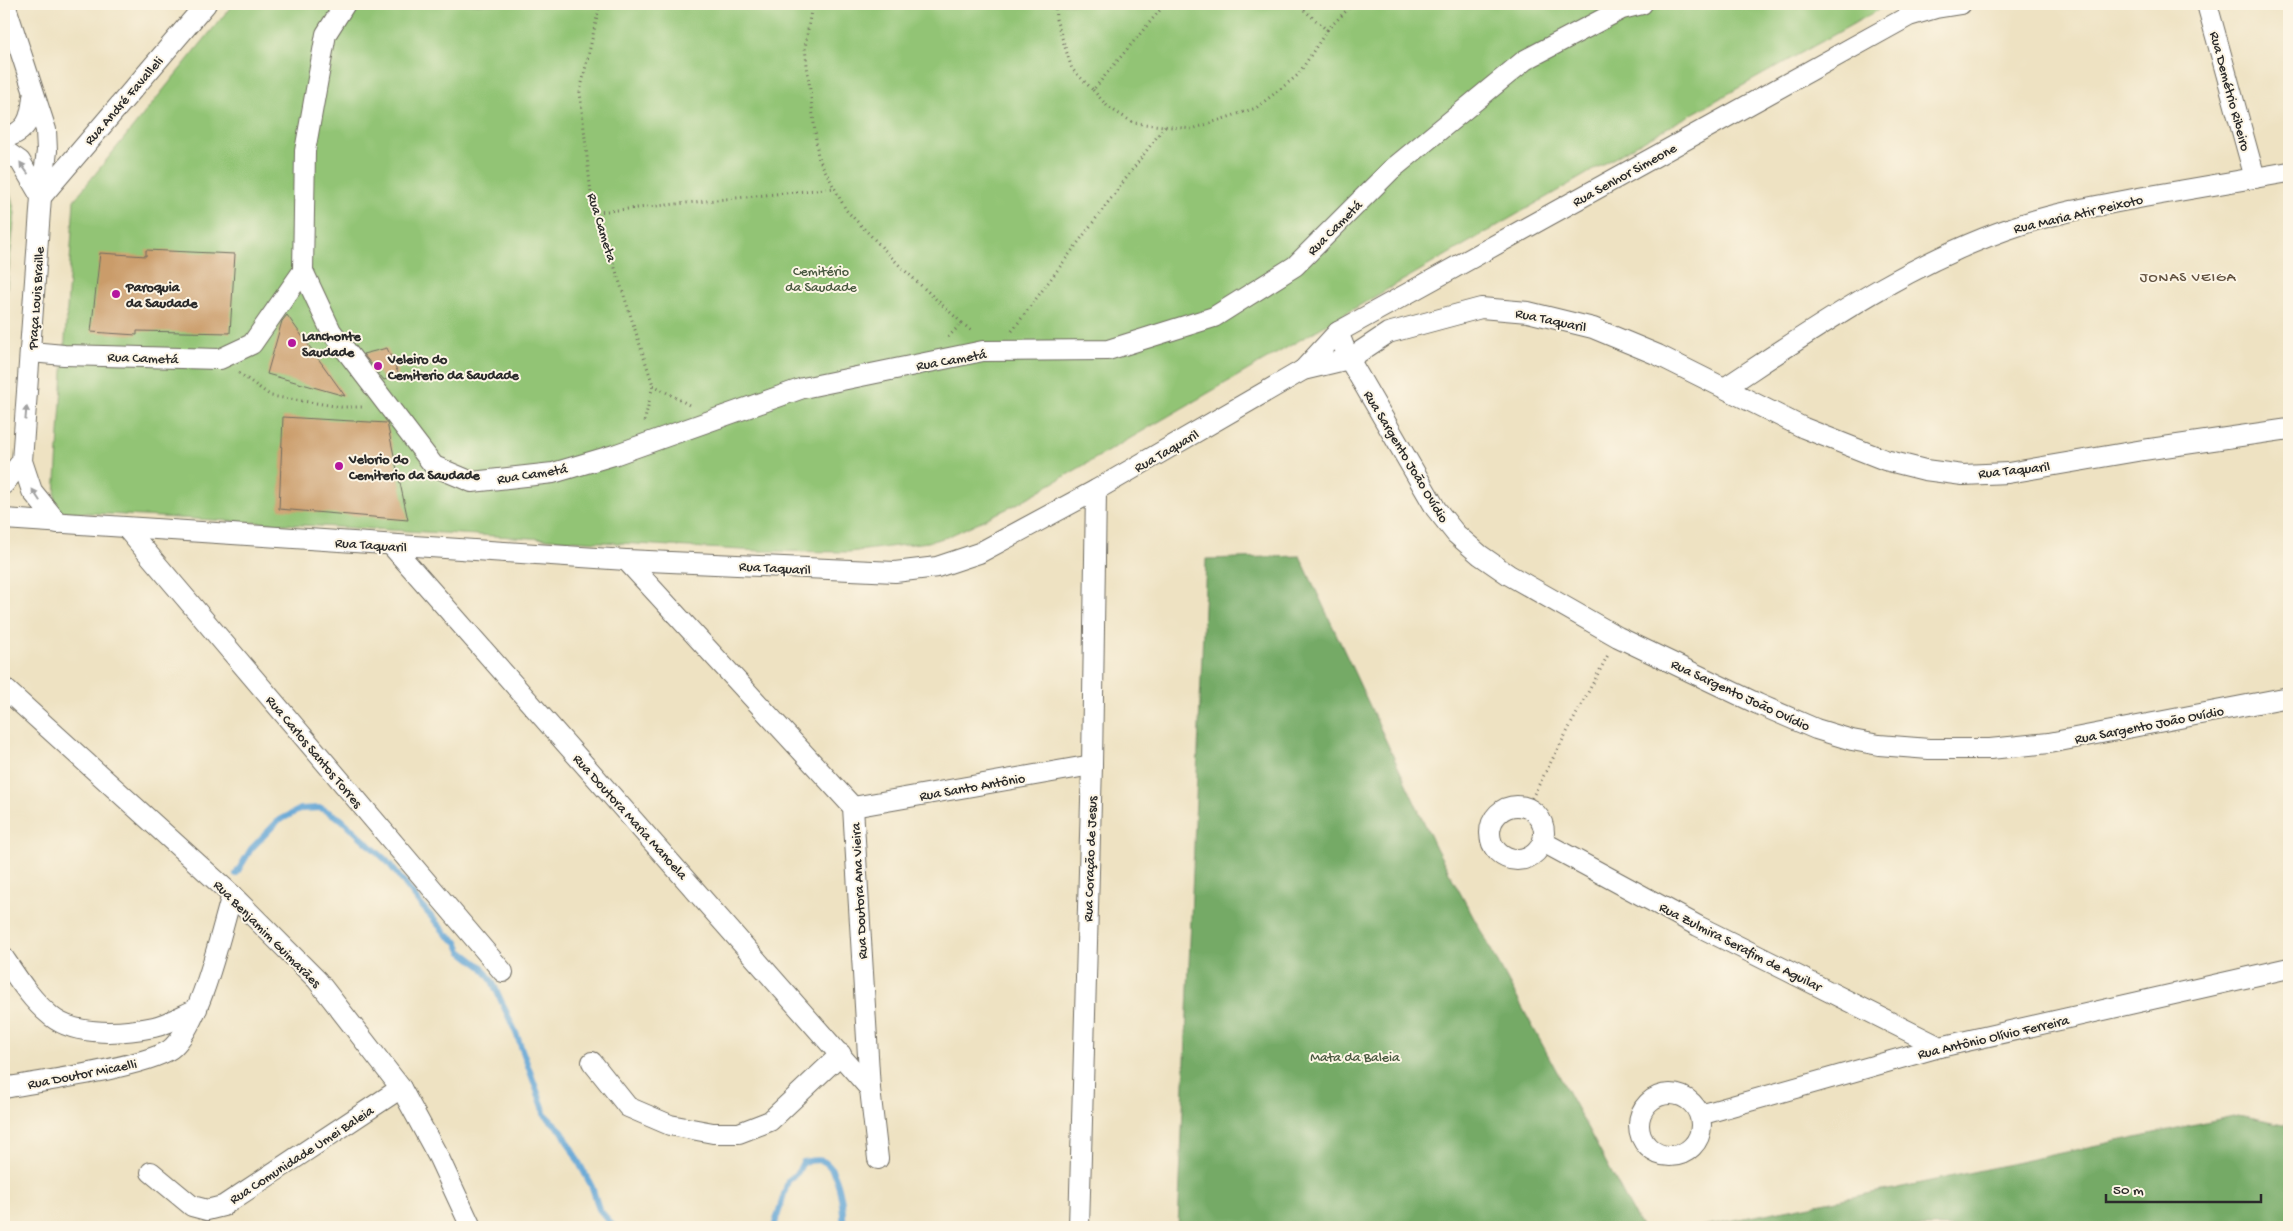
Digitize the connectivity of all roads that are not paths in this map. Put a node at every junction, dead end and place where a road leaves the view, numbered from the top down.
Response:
1 (5, 4) edge
2 (206, 4) edge
3 (345, 4) edge
4 (1642, 4) edge
5 (1961, 4) edge
6 (2207, 4) edge
7 (33, 97) junction
8 (4, 138) edge
9 (4, 150) edge
10 (2289, 172) edge
11 (2255, 178) junction
12 (41, 197) junction
13 (303, 270) junction
14 (1338, 332) junction
15 (31, 352) junction
16 (1349, 359) junction
17 (1303, 370) junction
18 (1726, 387) junction
19 (2289, 428) edge
20 (22, 461) junction
21 (4, 484) edge
22 (1096, 490) junction
23 (4, 519) edge
24 (58, 523) junction
25 (127, 529) junction
26 (391, 545) junction
27 (626, 560) junction
28 (4, 688) edge
29 (2289, 697) edge
30 (1092, 765) junction
31 (853, 807) junction
32 (1543, 842) junction
33 (232, 895) junction
34 (4, 958) edge
35 (2289, 968) edge
36 (503, 972) dead end
37 (197, 1009) junction
38 (1940, 1047) junction
39 (841, 1054) junction
40 (592, 1062) dead end
41 (4, 1088) edge
42 (401, 1088) junction
43 (870, 1088) junction
44 (1700, 1115) dead end
45 (878, 1159) dead end
46 (151, 1172) dead end
47 (471, 1227) edge
48 (1079, 1227) edge

1 - 7 street
2 - 12 street, Rua André Favalleli
3 - 13 street, Rua Cametá
4 - 13 street, Rua Cametá
5 - 14 street, Rua Senhor Simeone
6 - 11 street, Rua Demétrio Ribeiro
7 - 8 street
7 - 12 street
12 -> 9 street
10 - 11 street, Rua Maria Atir Peixoto
11 - 18 street, Rua Maria Atir Peixoto
12 - 15 street, Praça Louis Braille
13 - 15 street, Rua Cametá
14 - 16 street, Rua Sargento João Ovídio
14 - 17 street, Rua Senhor Simeone
20 -> 15 street, Praça Louis Braille
16 - 17 street, Rua Taquaril
16 - 18 street, Rua Taquaril
16 - 29 street, Rua Sargento João Ovídio
17 - 22 street, Rua Taquaril
18 - 19 street, Rua Taquaril
20 - 21 street
24 -> 20 street, Praça Louis Braille
22 - 27 street, Rua Taquaril
22 - 30 street, Rua Coração de Jesus
23 - 24 street, Rua Taquaril
24 - 25 street, Rua Taquaril
25 - 26 street, Rua Taquaril
25 - 36 street, Rua Carlos Santos Torres
26 - 27 street, Rua Taquaril
26 - 39 street, Rua Doutora Maria Manoela
27 - 31 street, Rua Doutora Ana Vieira
28 - 33 street, Rua Benjamim Guimarães
30 - 31 street, Rua Santo Antônio
30 - 48 street, Rua Coração de Jesus
31 - 43 street, Rua Doutora Ana Vieira
32 - 32 street
32 - 38 street, Rua Zulmira Serafim de Aguilar
33 - 37 street, Rua Doutor Micaelli
33 - 42 street, Rua Benjamim Guimarães
34 - 37 street
35 - 38 street, Rua Antônio Olívio Ferreira
37 - 41 street, Rua Doutor Micaelli
38 - 44 street, Rua Antônio Olívio Ferreira
39 - 40 street
39 - 43 street, Rua Doutora Maria Manoela
42 - 46 street, Rua Comunidade Umei Baleia
42 - 47 street, Rua Benjamim Guimarães
43 - 45 street, Rua Doutora Ana Vieira

